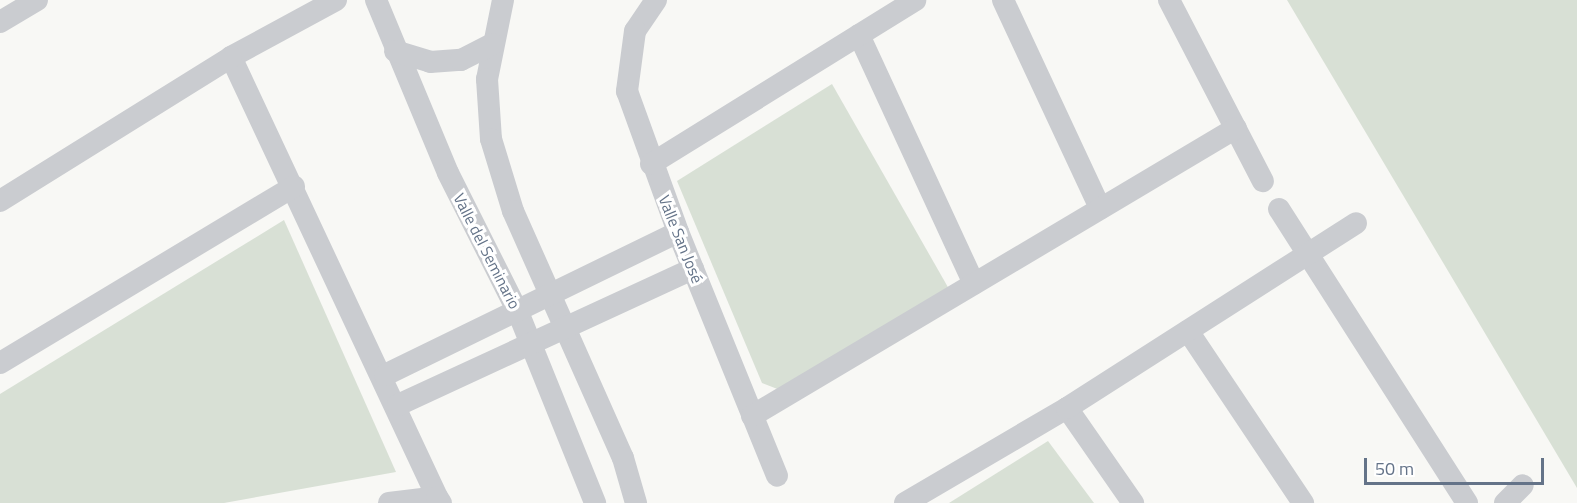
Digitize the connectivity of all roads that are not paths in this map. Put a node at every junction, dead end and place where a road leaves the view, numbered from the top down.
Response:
1 (37, 0) edge
2 (336, 0) edge
3 (376, 0) edge
4 (503, 0) edge
5 (656, 0) edge
6 (915, 0) edge
7 (1003, 0) edge
8 (1169, 0) edge
9 (0, 22) edge
10 (859, 35) junction
11 (492, 44) junction
12 (395, 51) junction
13 (231, 57) junction
14 (1236, 128) junction
15 (651, 164) junction
16 (1263, 181) dead end
17 (294, 186) junction
18 (0, 201) edge
19 (1100, 208) junction
20 (1280, 209) dead end
21 (1356, 223) dead end
22 (678, 232) junction
23 (1308, 256) junction
24 (693, 269) junction
25 (974, 284) junction
26 (551, 296) junction
27 (518, 312) junction
28 (566, 329) junction
29 (1188, 331) junction
30 (529, 345) junction
31 (0, 363) edge
32 (385, 375) junction
33 (398, 405) junction
34 (1067, 408) junction
35 (752, 416) junction
36 (777, 476) dead end
37 (1523, 485) dead end
38 (439, 500) edge
39 (389, 503) edge
40 (595, 503) edge
41 (636, 503) edge
42 (905, 503) edge
43 (1133, 503) edge
44 (1303, 503) edge
45 (1467, 503) edge
46 (1505, 503) edge

1 - 9 street
2 - 13 street
3 - 12 street, Valle del Seminario
4 - 11 street
5 - 15 street, Valle San José
6 - 10 street
7 - 19 street
8 - 14 street
10 - 15 street
10 - 25 street
11 - 12 street
11 - 26 street
12 - 27 street, Valle del Seminario
13 - 17 street
13 - 18 street
14 - 16 street
14 - 19 street
15 - 22 street, Valle San José
17 - 31 street
17 - 32 street
19 - 25 street
20 - 23 street
21 - 23 street
22 - 24 street, Valle San José
22 - 26 street
23 - 29 street
23 - 45 street
24 - 28 street
24 - 35 street, Valle San José
25 - 35 street
26 - 27 street
26 - 28 street
27 - 30 street, Valle del Seminario
27 - 32 street
28 - 30 street
28 - 41 street
29 - 34 street
29 - 44 street
30 - 33 street
30 - 40 street, Valle del Seminario
32 - 33 street
33 - 38 street
34 - 42 street
34 - 43 street
35 - 36 street, Valle San José
37 - 46 street
38 - 39 street

